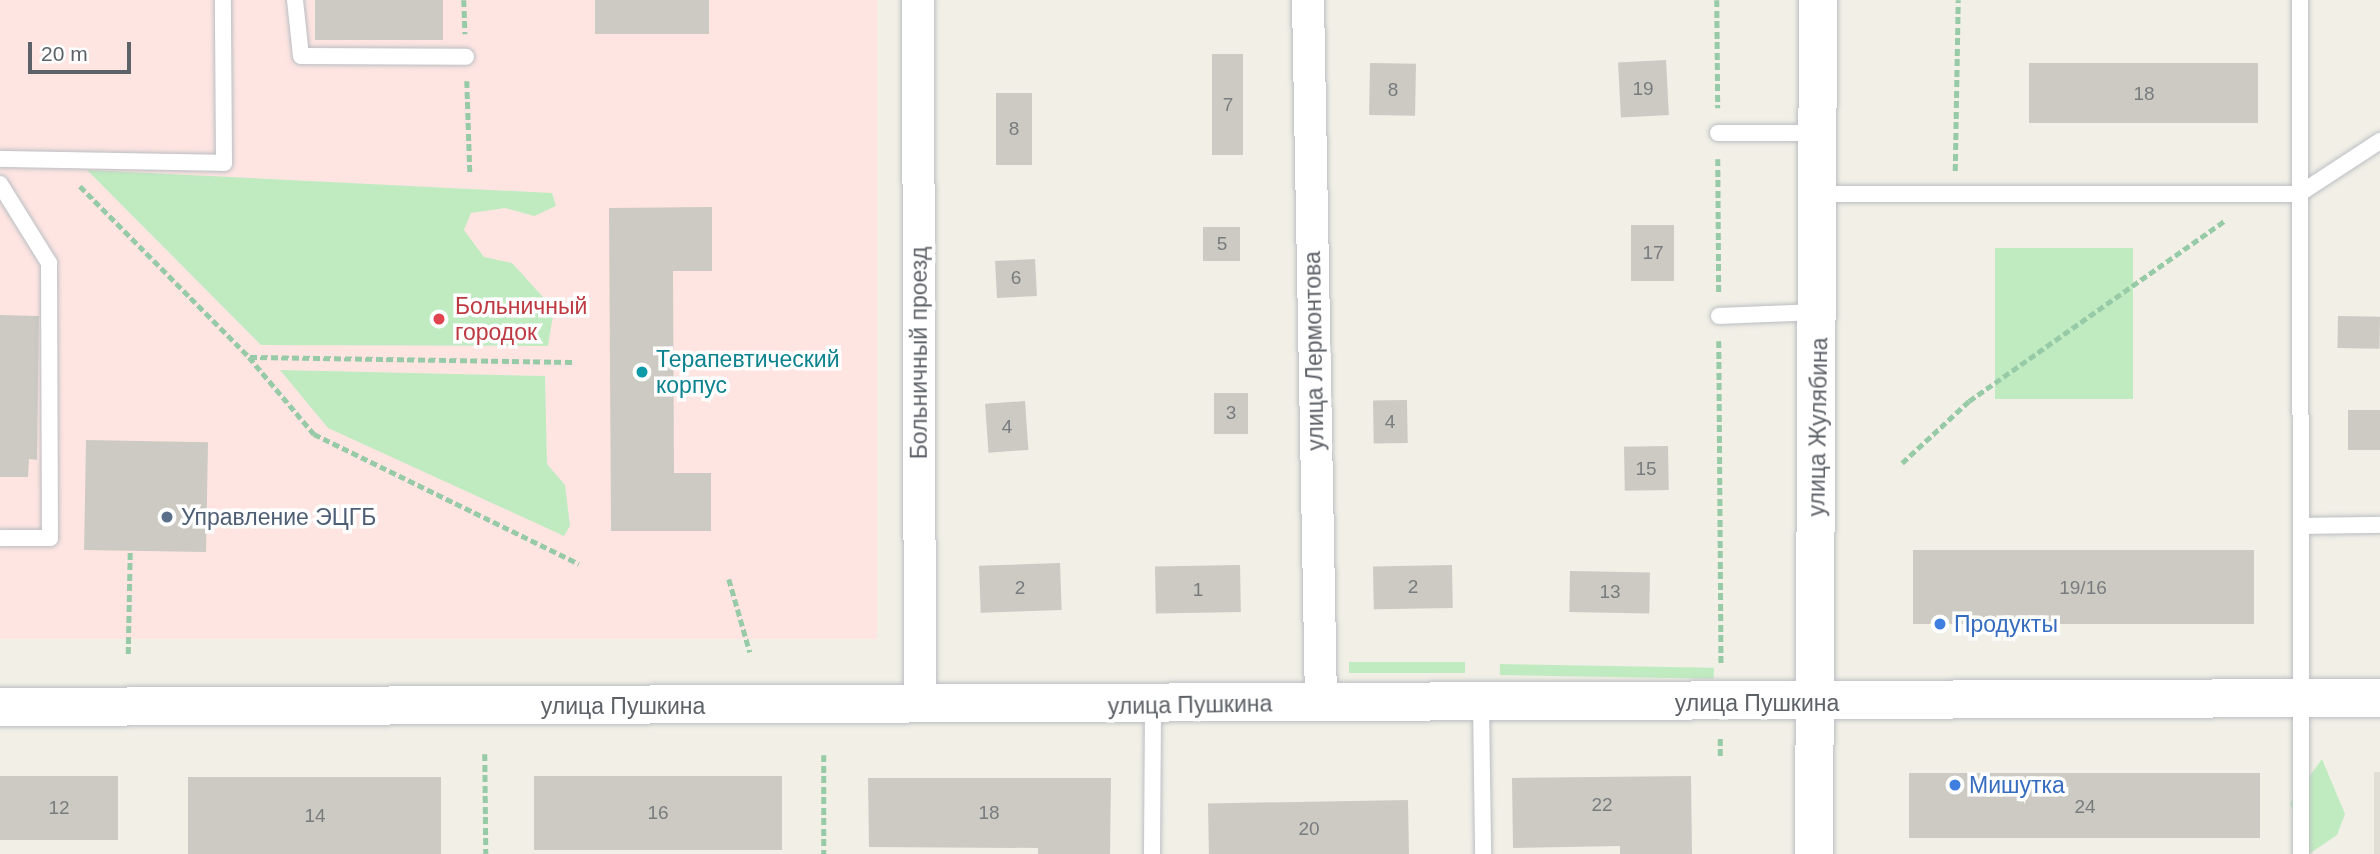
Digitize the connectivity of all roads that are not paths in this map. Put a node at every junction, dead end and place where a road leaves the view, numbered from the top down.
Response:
1 (223, 0) edge
2 (295, 0) edge
3 (918, 0) edge
4 (1308, 0) edge
5 (1818, 0) edge
6 (2300, 0) edge
7 (466, 57) road end
8 (1818, 133) junction
9 (1718, 134) road end
10 (2380, 141) edge
11 (0, 159) edge
12 (0, 184) edge
13 (1819, 194) junction
14 (2299, 194) junction
15 (1819, 312) junction
16 (1719, 316) road end
17 (2380, 525) edge
18 (2304, 526) junction
19 (0, 538) edge
20 (2380, 698) edge
21 (2301, 699) junction
22 (1321, 702) junction
23 (1816, 702) junction
24 (1481, 703) junction
25 (920, 706) junction
26 (1153, 706) junction
27 (0, 707) edge
28 (1152, 854) edge
29 (1483, 854) edge
30 (1814, 854) edge
31 (2301, 854) edge

1 - 11 lane
2 - 7 lane
3 - 25 street, Больничный проезд
4 - 22 street, улица Лермонтова
5 - 8 main road, улица Жулябина
6 - 14 lane
8 - 9 lane
8 - 13 main road, улица Жулябина
10 - 14 lane
12 - 19 lane
13 - 14 lane
13 - 15 main road, улица Жулябина
14 - 18 lane
15 - 16 lane
15 - 23 main road, улица Жулябина
17 - 18 lane
18 - 21 lane
20 - 21 main road, улица Пушкина
21 - 23 main road, улица Пушкина
21 - 31 lane
22 - 24 main road, улица Пушкина
22 - 26 main road, улица Пушкина
23 - 24 main road, улица Пушкина
23 - 30 main road, улица Жулябина
24 - 29 lane
25 - 26 main road, улица Пушкина
25 - 27 main road, улица Пушкина
26 - 28 lane

